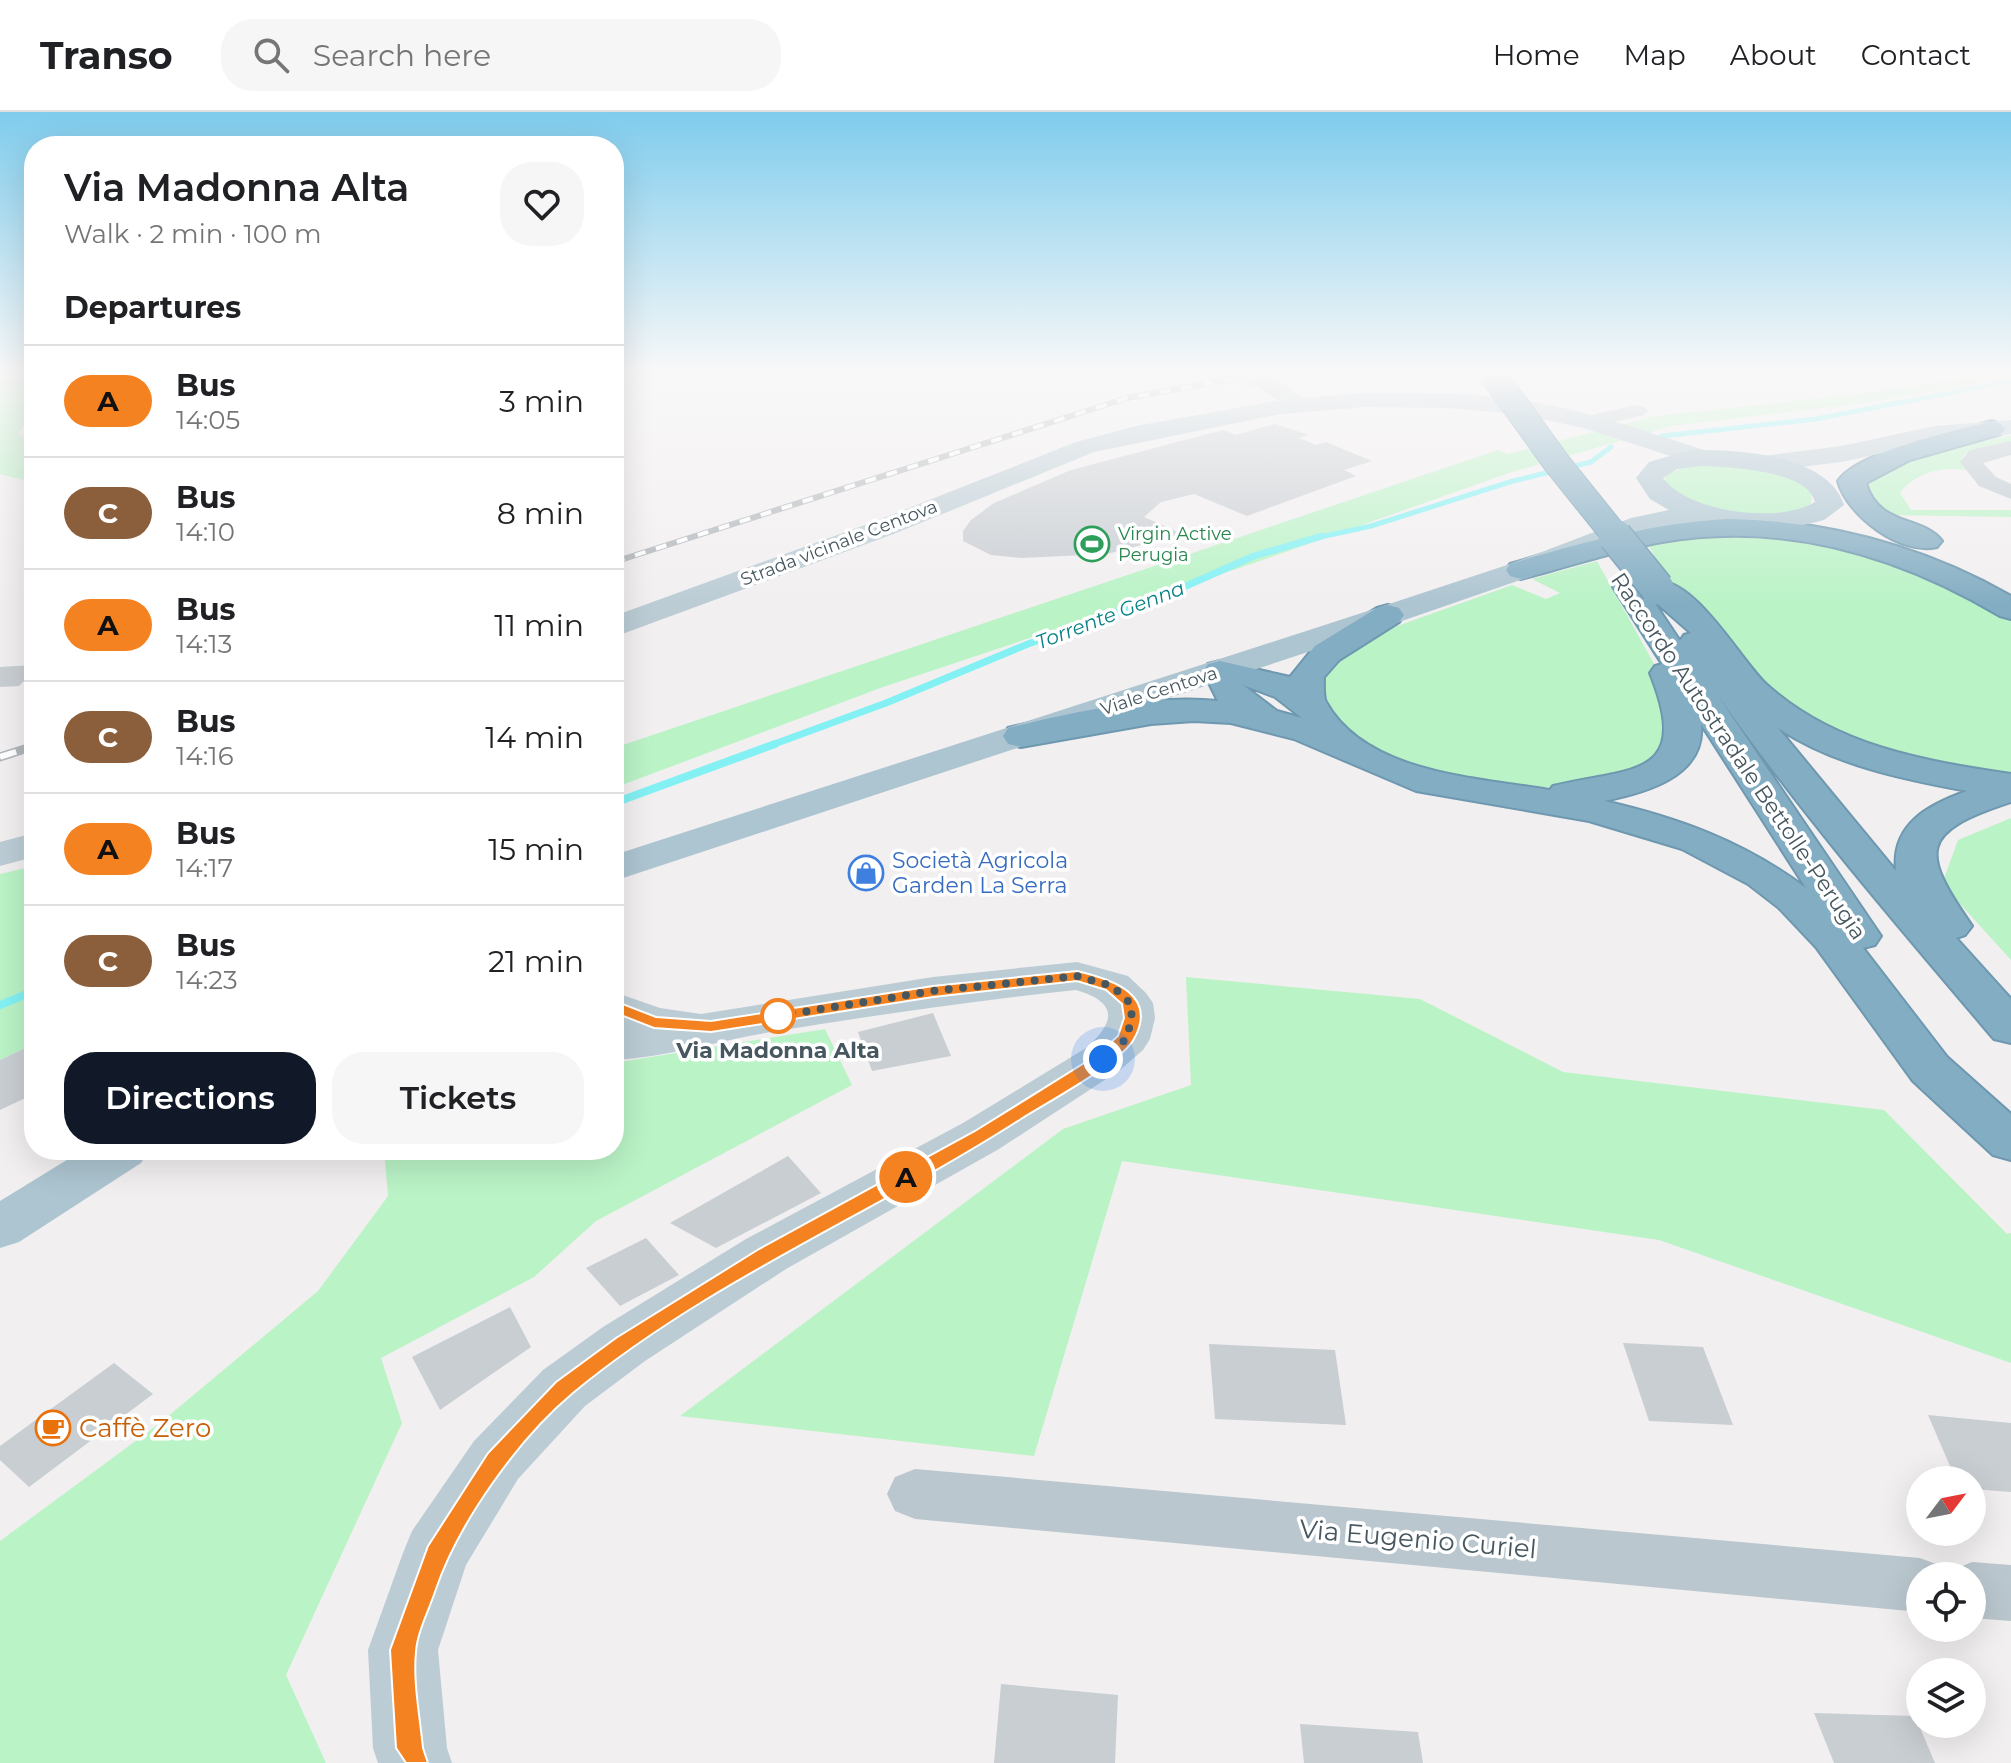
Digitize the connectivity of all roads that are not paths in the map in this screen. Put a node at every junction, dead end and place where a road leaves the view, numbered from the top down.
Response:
1 (1077, 450) edge
2 (1532, 450) edge
3 (1547, 450) edge
4 (1645, 450) edge
5 (1686, 450) edge
6 (1857, 450) edge
7 (1928, 450) edge
8 (1984, 450) edge
9 (1841, 454) junction
10 (1702, 458) junction
11 (1763, 464) junction
12 (1656, 482) junction
13 (2011, 492) edge
14 (1823, 493) junction
15 (1723, 517) junction
16 (1789, 521) junction
17 (1641, 524) junction
18 (1918, 547) junction
19 (1521, 570) junction
20 (1640, 591) junction
21 (2011, 591) edge
22 (2011, 599) edge
23 (2011, 609) edge
24 (1388, 615) junction
25 (624, 623) edge
26 (1220, 671) junction
27 (1307, 702) junction
28 (1265, 719) junction
29 (1021, 736) junction
30 (1340, 744) junction
31 (2011, 787) edge
32 (1508, 796) junction
33 (24, 848) edge
34 (674, 851) junction
35 (0, 854) edge
36 (624, 866) edge
37 (624, 892) edge
38 (2011, 998) edge
39 (624, 1011) edge
40 (711, 1027) junction
41 (2011, 1028) edge
42 (624, 1044) edge
43 (2011, 1135) edge
44 (2011, 1142) edge
45 (107, 1160) edge
46 (0, 1227) edge
47 (915, 1494) dead end
48 (1906, 1584) edge
49 (1986, 1591) edge
50 (2011, 1593) edge
51 (415, 1763) edge

1 - 25 street, Strada vicinale Centova
2 - 20 highway, Raccordo Autostradale Bettolle-Perugia
3 - 20 highway, bridge
4 - 12 street
5 - 10 street, Strada vicinale Centova
6 - 9 street
7 - 21 highway
8 - 13 street
9 - 11 street
9 - 14 street
10 - 11 main road
10 - 12 main road
11 - 14 main road
12 - 15 main road
12 - 17 main road
14 - 16 main road
14 - 18 highway
15 - 16 main road
15 - 17 main road, Viale Centova
16 - 18 highway
17 - 19 main road, Viale Centova
18 - 22 highway
19 - 23 highway
19 - 24 main road, Viale Centova
20 - 31 highway
20 - 32 highway
20 - 41 highway
20 - 43 highway, Raccordo Autostradale Bettolle-Perugia
24 - 26 main road, Viale Centova
24 - 27 highway
26 - 27 highway
26 - 28 highway
26 - 29 main road, Viale Centova
27 - 30 highway
28 - 29 highway
28 - 30 highway
29 - 34 main road, Viale Centova
30 - 32 highway
31 - 38 highway
32 - 44 highway
33 - 35 street
34 - 36 main road, Viale Centova
34 - 37 main road, Viale Centova
39 - 40 street
40 - 42 street
40 - 51 street
45 - 46 main road
47 - 48 street, Via Eugenio Curiel
49 - 50 street

